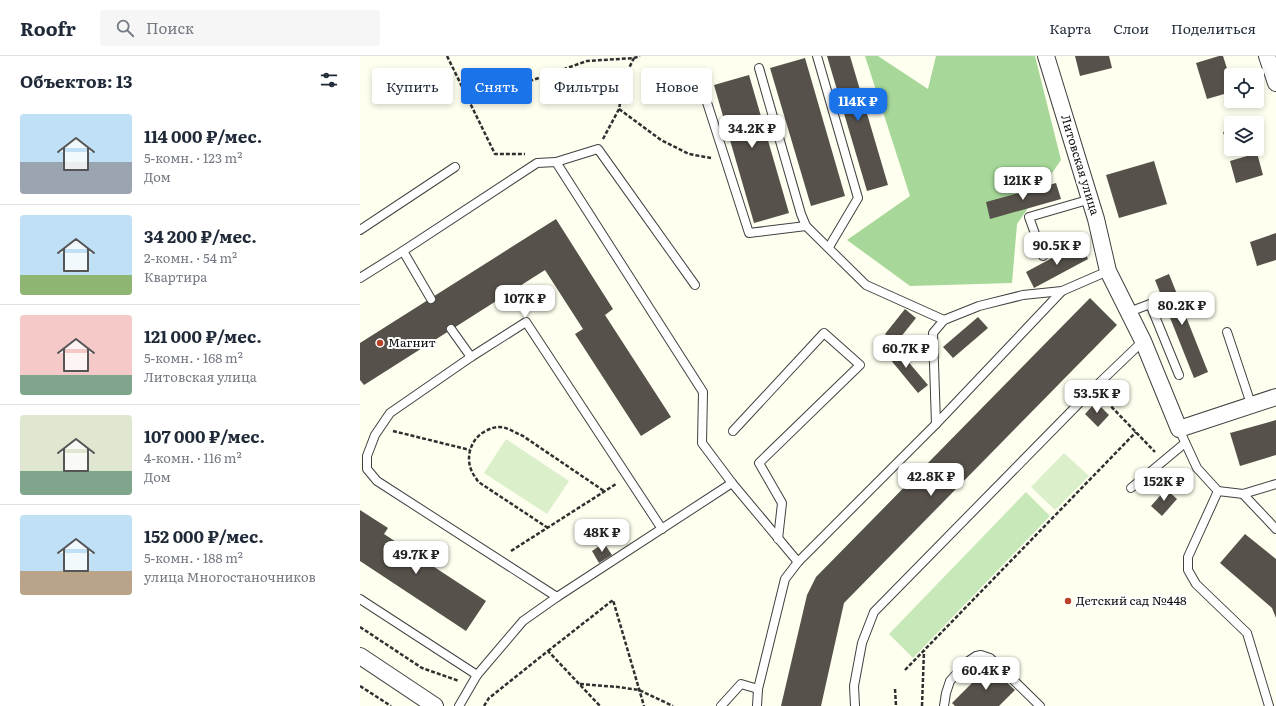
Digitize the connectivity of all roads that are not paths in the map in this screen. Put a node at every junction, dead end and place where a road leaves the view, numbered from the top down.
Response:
1 (817, 56) edge
2 (1046, 56) edge
3 (1267, 56) edge
4 (759, 68) dead end
5 (1276, 83) edge
6 (707, 104) edge
7 (556, 162) junction
8 (455, 167) dead end
9 (1091, 199) junction
10 (806, 226) junction
11 (360, 230) edge
12 (829, 247) junction
13 (403, 251) junction
14 (1043, 256) dead end
15 (1108, 271) junction
16 (360, 278) edge
17 (695, 285) dead end
18 (1062, 291) junction
19 (431, 299) dead end
20 (1129, 312) junction
21 (944, 320) junction
22 (451, 329) dead end
23 (1227, 332) dead end
24 (1143, 341) junction
25 (471, 357) junction
26 (1179, 375) dead end
27 (1276, 397) edge
28 (1251, 404) junction
29 (936, 424) junction
30 (733, 431) dead end
31 (1182, 436) junction
32 (732, 483) junction
33 (1276, 484) edge
34 (1131, 488) dead end
35 (1218, 491) junction
36 (1243, 494) junction
37 (662, 529) junction
38 (1276, 529) edge
39 (778, 539) junction
40 (798, 562) junction
41 (557, 597) junction
42 (360, 599) edge
43 (360, 656) edge
44 (477, 675) junction
45 (758, 689) junction
46 (435, 706) edge
47 (459, 706) edge
48 (721, 706) edge
49 (757, 706) edge
50 (854, 706) edge
51 (944, 706) edge
52 (1040, 706) edge
53 (1269, 706) edge

1 - 12 lane
2 - 9 street, Литовская улица
3 - 5 street
4 - 10 lane
6 - 10 lane
7 - 13 lane
7 - 17 lane
7 - 32 lane
8 - 11 lane
9 - 14 lane
9 - 15 street, Литовская улица
10 - 12 lane
12 - 21 lane
13 - 16 lane
13 - 19 lane
15 - 18 lane
15 - 20 street, Литовская улица
18 - 21 lane
18 - 29 lane
20 - 24 street, Литовская улица
20 - 26 lane
21 - 29 lane
22 - 25 lane
23 - 28 lane
24 - 31 street, Литовская улица
24 - 50 lane
25 - 37 lane
25 - 41 lane
27 - 28 street
28 - 31 street
29 - 40 lane
30 - 39 lane
31 - 34 lane
31 - 35 lane
32 - 37 lane
32 - 39 lane
33 - 36 lane
35 - 36 lane
35 - 53 lane
36 - 38 lane
37 - 41 lane
39 - 40 lane
40 - 45 lane
41 - 44 lane
42 - 44 lane
43 - 46 street
44 - 47 lane
45 - 48 lane
45 - 49 lane
51 - 52 lane

